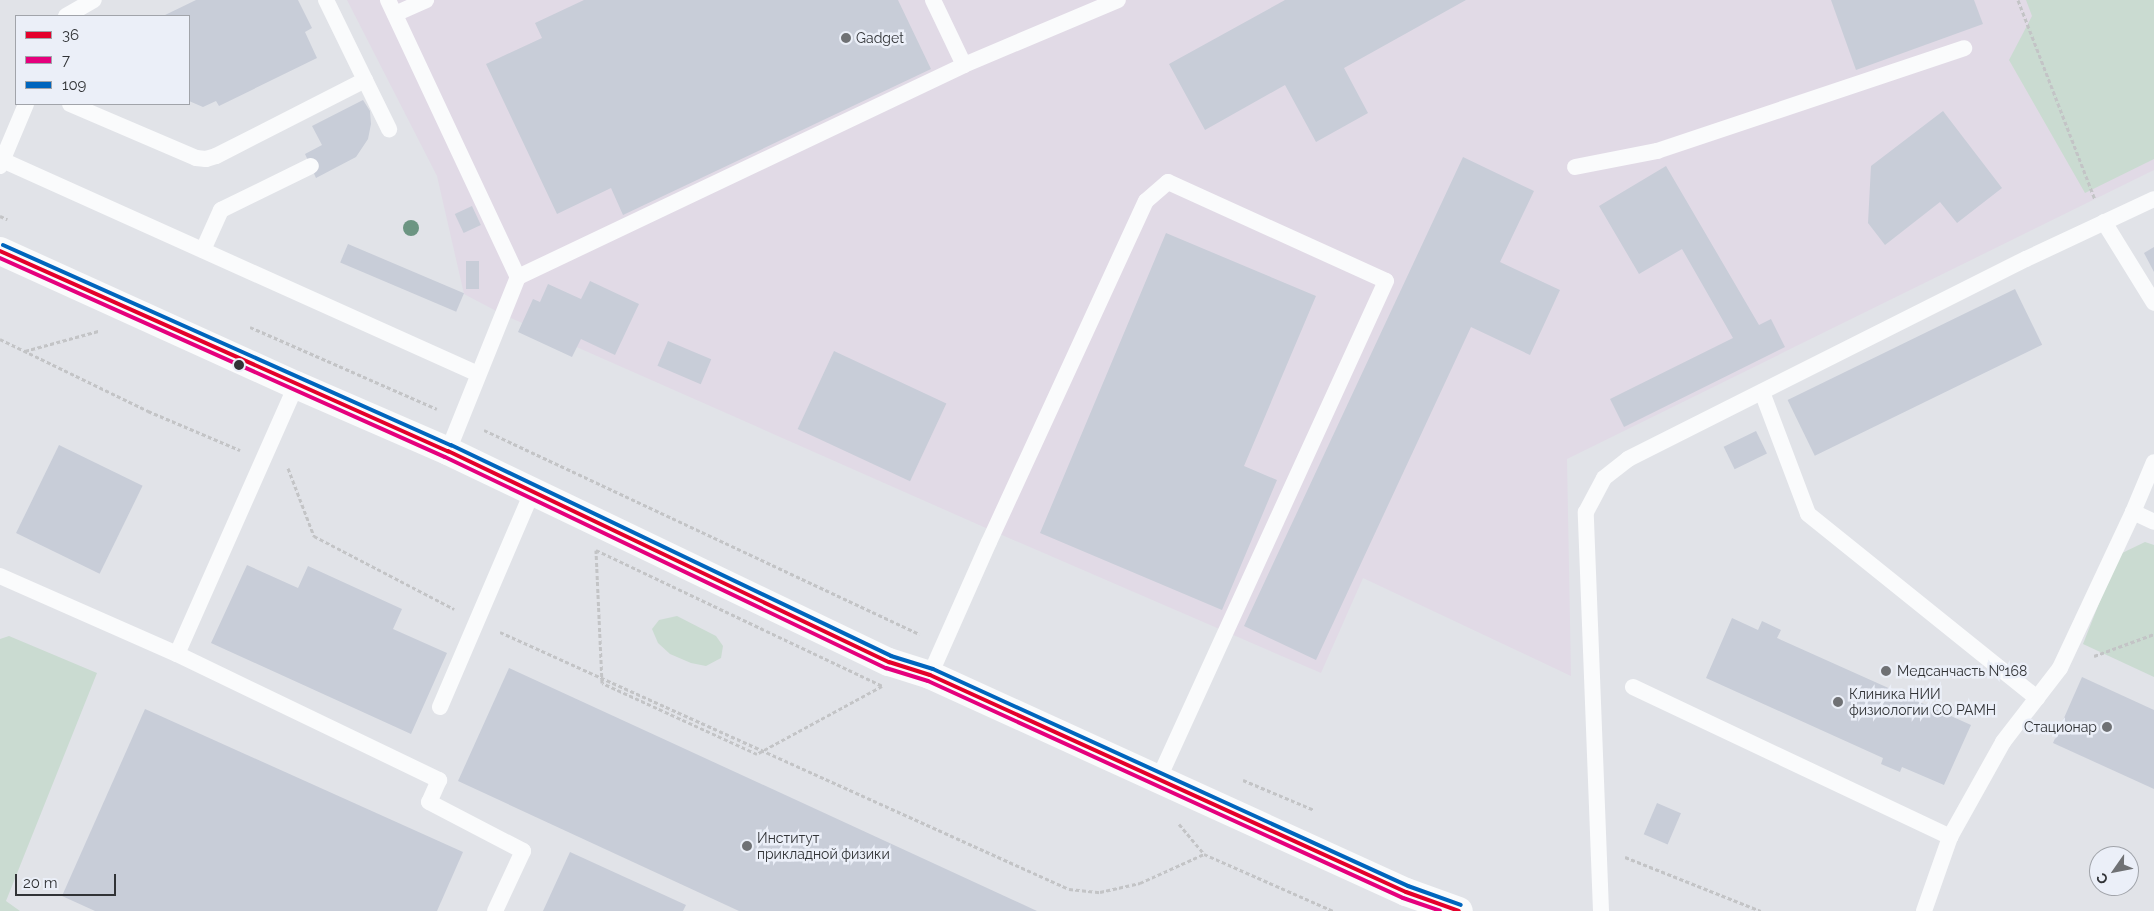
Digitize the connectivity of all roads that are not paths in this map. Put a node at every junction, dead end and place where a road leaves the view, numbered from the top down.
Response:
1 (94, 0) edge
2 (326, 0) edge
3 (426, 0) edge
4 (933, 0) edge
5 (1118, 0) edge
6 (391, 7) edge
7 (68, 15) edge
8 (1964, 48) dead end
9 (964, 65) junction
10 (365, 80) junction
11 (26, 105) edge
12 (72, 105) edge
13 (389, 129) dead end
14 (1, 163) edge
15 (311, 166) dead end
16 (1575, 167) dead end
17 (2154, 199) edge
18 (2104, 222) junction
19 (203, 250) junction
20 (0, 251) edge
21 (518, 277) junction
22 (2154, 302) edge
23 (478, 374) junction
24 (296, 385) junction
25 (1762, 392) junction
26 (448, 451) junction
27 (2154, 462) edge
28 (532, 492) junction
29 (2133, 512) junction
30 (2154, 522) edge
31 (0, 576) edge
32 (177, 654) junction
33 (930, 675) junction
34 (1633, 688) dead end
35 (2037, 698) junction
36 (440, 707) dead end
37 (1159, 778) junction
38 (1950, 837) junction
39 (495, 911) edge
40 (1460, 911) edge
41 (1601, 911) edge
42 (1924, 911) edge

1 - 7 lane
2 - 10 lane
3 - 6 lane
4 - 9 lane
5 - 9 lane
6 - 21 lane
8 - 16 lane
9 - 21 lane
10 - 12 lane
10 - 13 lane
11 - 14 lane
14 - 19 lane
15 - 19 lane
17 - 18 lane
18 - 22 lane
18 - 25 lane
19 - 23 lane
20 - 24 street
21 - 23 lane
23 - 26 lane
24 - 26 street
24 - 32 lane
25 - 35 lane
25 - 41 lane
26 - 28 street
27 - 29 lane
28 - 33 street
28 - 36 lane
29 - 30 lane
29 - 35 lane
31 - 32 lane
32 - 39 lane
33 - 37 street
33 - 37 lane
34 - 38 lane
35 - 38 lane
37 - 40 street
38 - 42 lane

